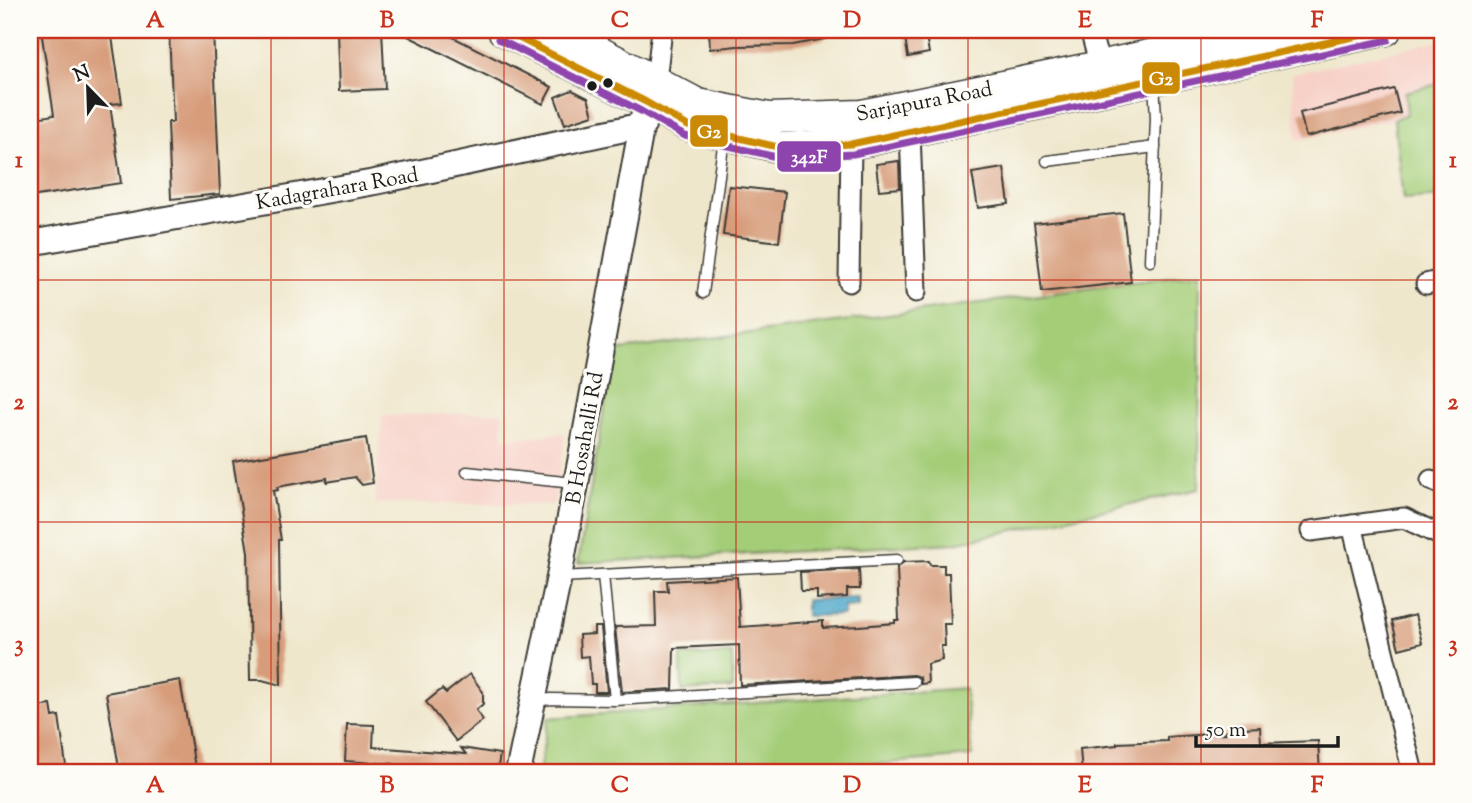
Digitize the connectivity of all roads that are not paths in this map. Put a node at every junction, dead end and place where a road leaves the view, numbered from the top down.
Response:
1 (503, 30) edge
2 (558, 30) edge
3 (662, 30) edge
4 (1090, 30) edge
5 (1262, 30) edge
6 (1386, 30) edge
7 (1100, 66) junction
8 (1154, 81) junction
9 (648, 102) junction
10 (910, 132) junction
11 (724, 135) junction
12 (851, 144) junction
13 (1155, 147) junction
14 (1047, 161) dead end
15 (30, 243) edge
16 (1150, 261) dead end
17 (849, 282) dead end
18 (916, 292) dead end
19 (703, 293) dead end
20 (467, 472) dead end
21 (575, 483) junction
22 (1352, 525) junction
23 (1311, 531) dead end
24 (1442, 536) edge
25 (897, 560) dead end
26 (603, 575) junction
27 (559, 577) junction
28 (914, 682) dead end
29 (615, 700) junction
30 (534, 701) junction
31 (518, 773) edge
32 (1413, 773) edge

1 - 9 main road, Sarjapura Road
2 - 9 main road, Sarjapura Road
3 - 9 street
4 - 7 street
5 - 7 main road, Sarjapura Road
6 - 8 main road, Sarjapura Road
7 - 9 main road, Sarjapura Road
8 - 10 main road, Sarjapura Road
8 - 13 lane
9 - 11 main road, Sarjapura Road
9 - 15 street, Kadagrahara Road
9 - 21 street, B Hosahalli Rd
10 - 12 main road, Sarjapura Road
10 - 18 street
11 - 12 main road, Sarjapura Road
11 - 19 lane
12 - 17 street
13 - 14 lane
13 - 16 lane
20 - 21 lane
21 - 27 street, B Hosahalli Rd
22 - 23 street
22 - 24 street
22 - 32 street
25 - 26 lane
26 - 27 lane
26 - 29 lane
27 - 30 street, B Hosahalli Rd
28 - 29 lane
29 - 30 lane
30 - 31 street, B Hosahalli Rd

